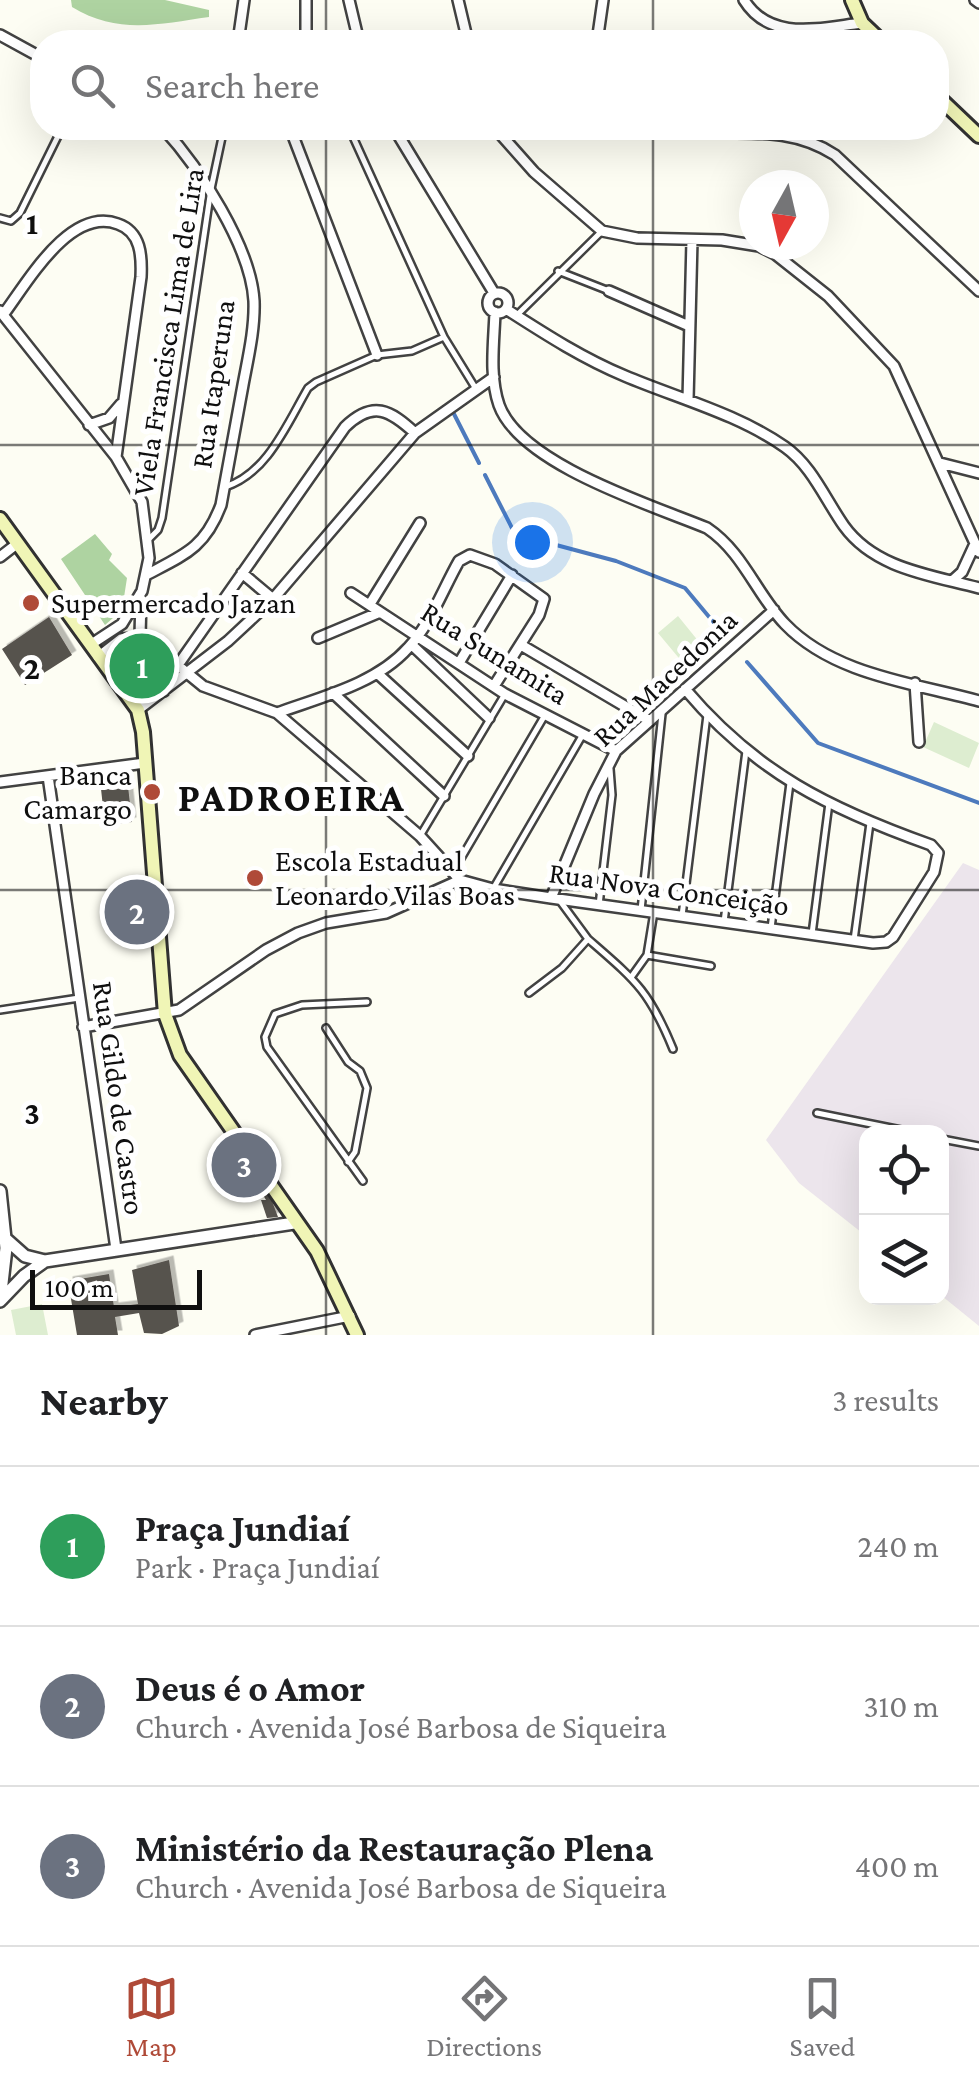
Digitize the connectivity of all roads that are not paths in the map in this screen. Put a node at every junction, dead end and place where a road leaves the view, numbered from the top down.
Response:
1 (244, 0) edge
2 (306, 0) edge
3 (349, 0) edge
4 (458, 0) edge
5 (603, 0) edge
6 (744, 0) edge
7 (852, 0) edge
8 (862, 24) junction
9 (240, 30) edge
10 (306, 30) edge
11 (356, 30) edge
12 (465, 30) edge
13 (599, 30) edge
14 (869, 30) edge
15 (0, 35) edge
16 (30, 51) edge
17 (949, 107) edge
18 (979, 136) edge
19 (56, 140) edge
20 (172, 140) edge
21 (221, 140) edge
22 (295, 140) edge
23 (354, 140) edge
24 (401, 140) edge
25 (506, 140) edge
26 (804, 140) edge
27 (211, 189) junction
28 (0, 218) edge
29 (602, 231) junction
30 (692, 240) junction
31 (558, 271) junction
32 (609, 291) joint
33 (979, 291) edge
34 (494, 294) junction
35 (500, 311) junction
36 (2, 313) edge
37 (516, 316) junction
38 (689, 326) junction
39 (444, 337) junction
40 (377, 355) junction
41 (494, 377) junction
42 (476, 388) junction
43 (688, 400) junction
44 (123, 402) junction
45 (89, 425) junction
46 (415, 433) junction
47 (116, 457) junction
48 (940, 463) junction
49 (979, 473) edge
50 (225, 487) junction
51 (0, 519) edge
52 (420, 523) dead end
53 (148, 540) junction
54 (18, 543) junction
55 (976, 549) edge
56 (0, 557) edge
57 (242, 573) junction
58 (146, 575) junction
59 (512, 575) junction
60 (952, 581) junction
61 (979, 588) edge
62 (142, 591) junction
63 (352, 593) dead end
64 (272, 599) junction
65 (370, 604) junction
66 (774, 610) junction
67 (380, 612) junction
68 (140, 636) junction
69 (318, 638) dead end
70 (197, 640) junction
71 (414, 640) junction
72 (521, 645) junction
73 (94, 651) junction
74 (210, 655) junction
75 (174, 662) junction
76 (459, 663) junction
77 (377, 673) junction
78 (188, 674) junction
79 (915, 683) junction
80 (494, 686) junction
81 (686, 689) junction
82 (334, 693) junction
83 (163, 694) junction
84 (505, 694) junction
85 (979, 700) edge
86 (138, 710) junction
87 (662, 710) junction
88 (277, 713) junction
89 (707, 713) junction
90 (545, 715) junction
91 (489, 718) junction
92 (650, 721) junction
93 (582, 735) junction
94 (919, 742) dead end
95 (616, 751) junction
96 (746, 751) junction
97 (468, 756) junction
98 (608, 761) junction
99 (145, 763) junction
100 (48, 776) junction
101 (0, 782) edge
102 (790, 783) junction
103 (444, 796) junction
104 (829, 803) junction
105 (870, 823) junction
106 (420, 836) junction
107 (456, 877) junction
108 (494, 889) junction
109 (555, 899) junction
110 (599, 904) junction
111 (641, 910) junction
112 (654, 912) junction
113 (682, 916) junction
114 (724, 922) junction
115 (771, 928) junction
116 (812, 934) junction
117 (588, 939) junction
118 (854, 940) junction
119 (646, 955) junction
120 (711, 966) dead end
121 (632, 976) junction
122 (529, 993) dead end
123 (79, 998) junction
124 (368, 1002) dead end
125 (0, 1010) edge
126 (165, 1014) junction
127 (83, 1027) junction
128 (326, 1028) dead end
129 (673, 1048) dead end
130 (816, 1113) dead end
131 (876, 1125) edge
132 (949, 1140) edge
133 (979, 1146) edge
134 (348, 1162) junction
135 (363, 1181) dead end
136 (0, 1191) edge
137 (294, 1222) junction
138 (4, 1245) edge
139 (116, 1249) junction
140 (46, 1262) junction
141 (0, 1300) edge
142 (350, 1316) junction
143 (256, 1335) edge
144 (357, 1335) edge

1 - 9 street
2 - 10 street
3 - 11 street
4 - 12 street
5 - 13 street
6 - 8 street
7 - 8 main road
8 - 14 main road
15 - 16 street
17 - 18 main road
19 - 28 lane
20 - 27 street, Rua Itaperuna
21 - 27 lane, Viela Francisca Lima de Lira
22 - 40 street
23 - 39 lane
24 - 34 street
25 - 29 street
26 - 33 street
27 - 50 street, Rua Itaperuna
27 - 53 lane, Viela Francisca Lima de Lira
29 - 30 street
29 - 31 lane
30 - 38 street
30 - 48 street
31 - 32 lane
31 - 37 lane
32 - 38 street
34 - 35 street
34 - 35 street
35 - 37 street
35 - 41 street
36 - 44 street
36 - 45 street
37 - 43 street
38 - 43 street
39 - 40 lane
39 - 42 lane
40 - 50 lane
41 - 42 street
41 - 66 street
42 - 46 street
43 - 60 street
44 - 45 street
44 - 47 street
45 - 47 street
46 - 57 street
46 - 64 street
47 - 53 street
48 - 49 street
48 - 55 street
50 - 58 street, Rua Itaperuna
51 - 54 main road
52 - 65 street
53 - 58 street
54 - 56 street
54 - 73 main road
55 - 60 street
57 - 64 street
57 - 70 street
58 - 62 street
59 - 71 street
59 - 72 street
59 - 76 street
60 - 61 street
62 - 68 street
62 - 73 street
63 - 65 street, Rua Sunamita
64 - 74 street
65 - 67 street, Rua Sunamita
66 - 79 street
66 - 81 street, Rua Macedonia
67 - 69 street
67 - 71 street, Rua Sunamita
68 - 73 street
68 - 75 street
68 - 86 street
70 - 74 street
70 - 75 street
71 - 76 street, Rua Sunamita
71 - 77 street
71 - 91 street
72 - 80 street
72 - 92 street
73 - 86 main road
74 - 78 street
75 - 78 street
75 - 83 street
76 - 80 street, Rua Sunamita
77 - 82 street
77 - 97 street
78 - 83 street
78 - 88 street
79 - 85 street
79 - 94 street
80 - 84 street, Rua Sunamita
81 - 87 street, Rua Macedonia
81 - 89 street
82 - 88 street
82 - 103 street
83 - 86 street
84 - 90 street, Rua Sunamita
84 - 91 lane
86 - 99 main road
87 - 92 street, Rua Macedonia
87 - 111 lane
88 - 106 street
89 - 96 street
89 - 113 lane
90 - 93 street, Rua Sunamita
90 - 107 lane
91 - 97 lane
92 - 95 street, Rua Macedonia
93 - 95 street, Rua Sunamita
93 - 108 lane
95 - 98 street, Rua Macedonia
96 - 102 street
96 - 114 lane
97 - 103 lane
98 - 109 street, Rua Macedonia
98 - 110 lane
99 - 100 street
99 - 126 main road
100 - 101 street
100 - 123 street, Rua Gildo de Castro
102 - 104 street
102 - 115 lane
103 - 106 lane
104 - 105 street
104 - 116 lane
105 - 118 lane
105 - 118 street, Rua Nova Conceição
106 - 107 street
107 - 108 street, Rua Nova Conceição
107 - 126 street
108 - 109 street, Rua Nova Conceição
109 - 110 street, Rua Nova Conceição
109 - 117 lane
110 - 111 street, Rua Nova Conceição
111 - 112 street, Rua Nova Conceição
112 - 113 street, Rua Nova Conceição
112 - 119 lane
113 - 114 street, Rua Nova Conceição
114 - 115 street, Rua Nova Conceição
115 - 116 street, Rua Nova Conceição
116 - 118 street, Rua Nova Conceição
117 - 121 lane
117 - 122 lane
119 - 120 lane
119 - 121 lane
121 - 129 lane
123 - 125 lane
123 - 127 street, Rua Gildo de Castro
124 - 134 lane
126 - 127 street
126 - 137 main road
127 - 139 street, Rua Gildo de Castro
128 - 134 lane
130 - 131 lane
132 - 133 lane
134 - 135 lane
136 - 138 street
137 - 139 street
137 - 142 main road
138 - 140 street
138 - 141 street
139 - 140 street
140 - 141 street
142 - 143 street
142 - 144 main road

